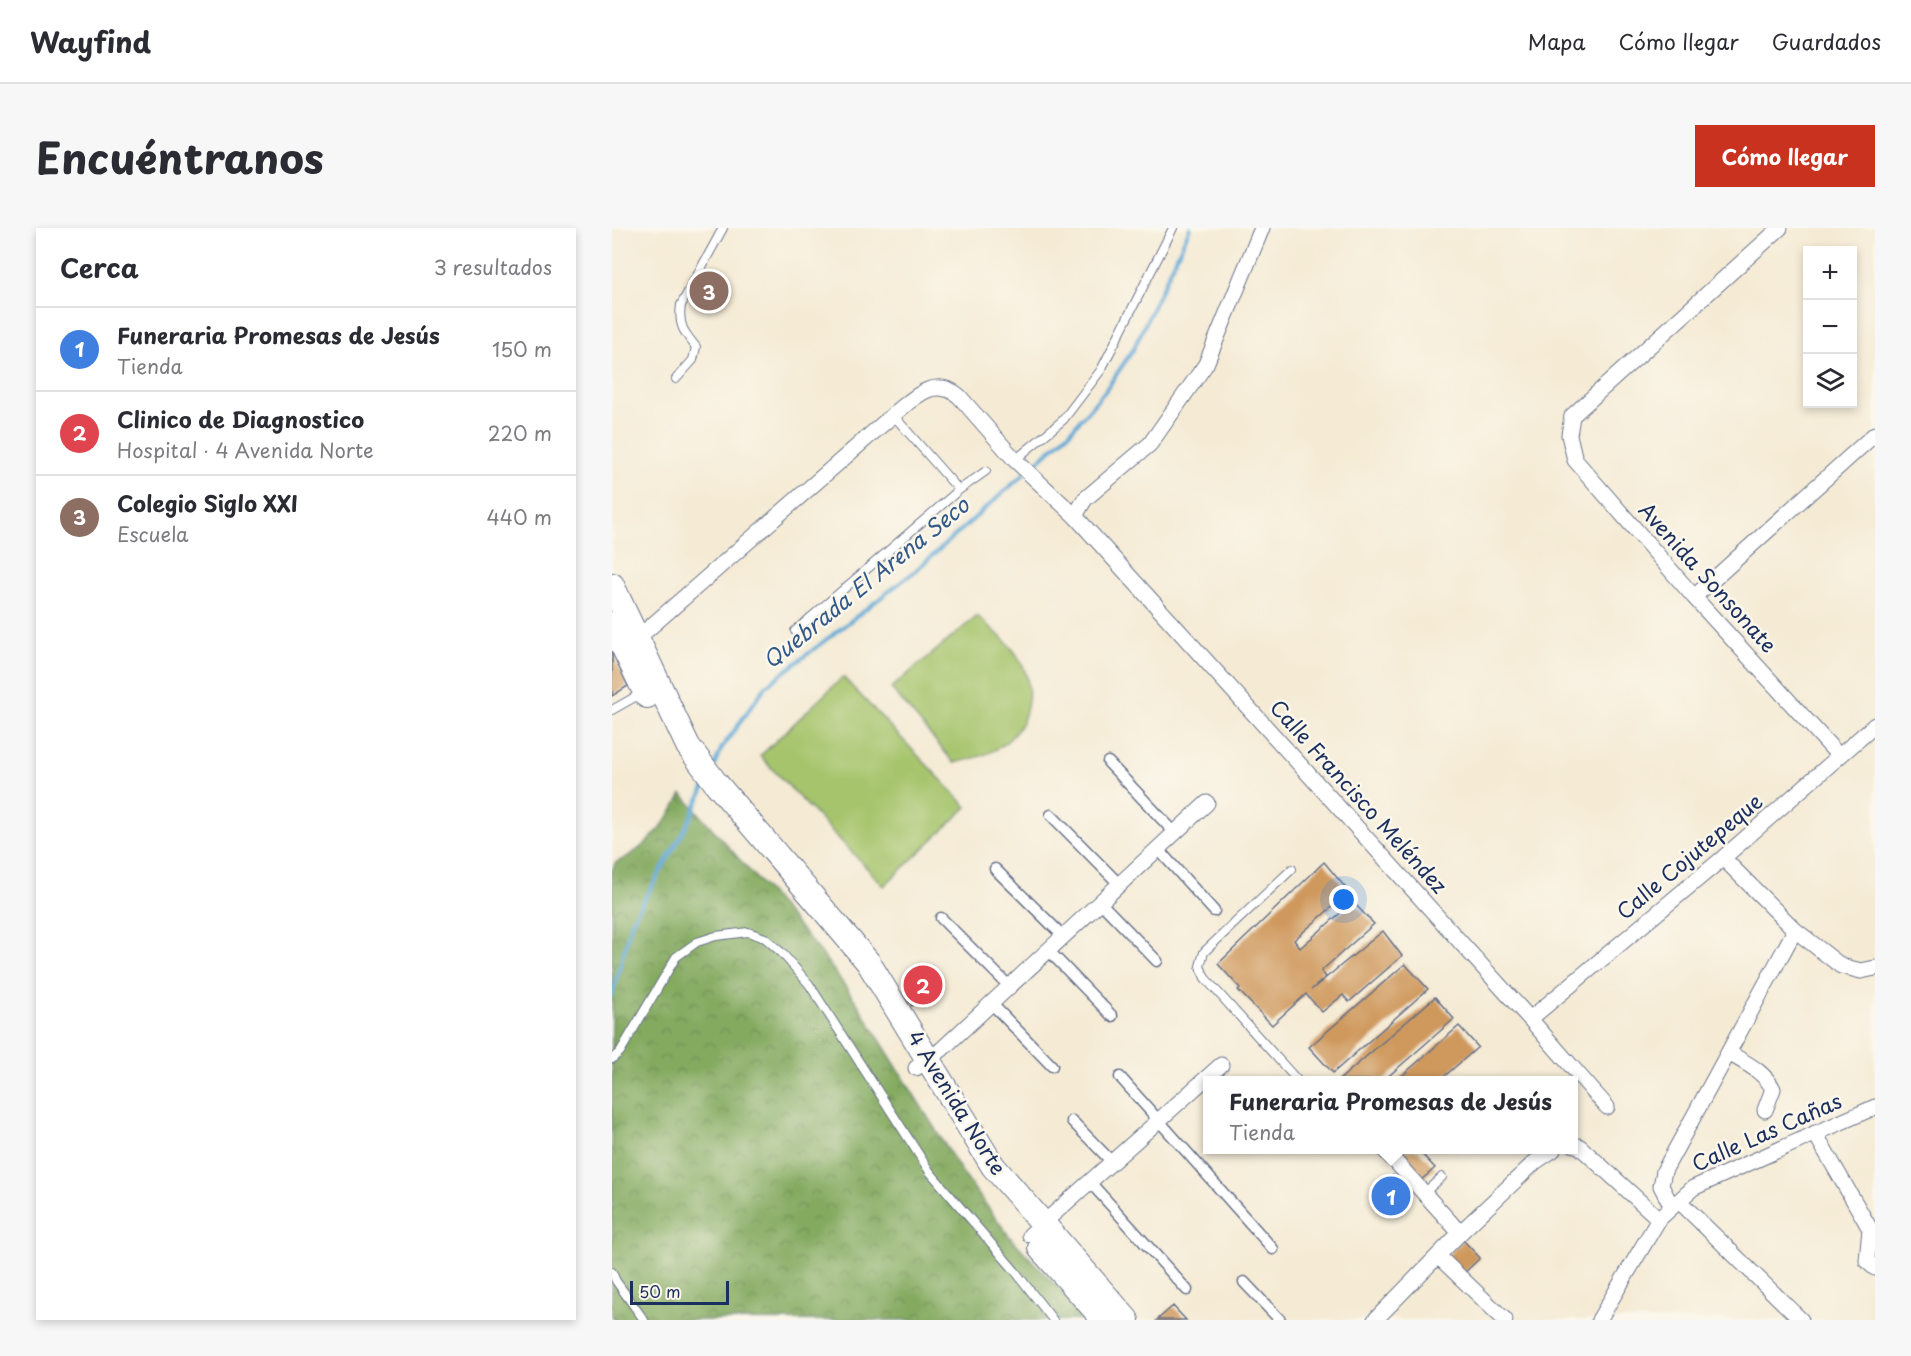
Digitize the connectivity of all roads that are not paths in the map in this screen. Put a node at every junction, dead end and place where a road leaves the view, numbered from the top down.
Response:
1 (723, 228) edge
2 (1173, 228) edge
3 (1262, 228) edge
4 (1780, 228) edge
5 (676, 379) dead end
6 (893, 415) junction
7 (1875, 434) edge
8 (1018, 462) junction
9 (986, 471) dead end
10 (959, 490) junction
11 (1076, 516) junction
12 (612, 585) edge
13 (1694, 597) junction
14 (612, 624) edge
15 (795, 631) dead end
16 (632, 644) junction
17 (652, 688) junction
18 (612, 710) edge
19 (1875, 725) edge
20 (1839, 756) junction
21 (1108, 762) dead end
22 (1207, 803) dead end
23 (1052, 814) dead end
24 (1175, 833) junction
25 (1158, 849) junction
26 (1723, 858) junction
27 (995, 868) dead end
28 (1292, 869) dead end
29 (1119, 884) junction
30 (1100, 902) junction
31 (1214, 911) dead end
32 (940, 918) dead end
33 (1795, 930) junction
34 (1063, 936) junction
35 (1048, 950) junction
36 (1157, 961) dead end
37 (1875, 968) edge
38 (1009, 986) junction
39 (991, 1003) junction
40 (1112, 1016) dead end
41 (1530, 1019) junction
42 (1729, 1053) junction
43 (612, 1059) edge
44 (923, 1064) junction
45 (1052, 1065) dead end
46 (1221, 1065) dead end
47 (1209, 1076) edge
48 (1293, 1076) edge
49 (1119, 1077) dead end
50 (1203, 1081) edge
51 (1607, 1107) dead end
52 (1875, 1107) edge
53 (1765, 1110) dead end
54 (1159, 1120) junction
55 (1072, 1121) dead end
56 (1815, 1133) junction
57 (1578, 1146) edge
58 (1389, 1154) edge
59 (1546, 1154) edge
60 (1111, 1161) junction
61 (1442, 1177) dead end
62 (1089, 1181) junction
63 (1424, 1193) junction
64 (1676, 1204) junction
65 (1659, 1219) junction
66 (1036, 1230) junction
67 (1460, 1233) junction
68 (1273, 1249) dead end
69 (1438, 1256) junction
70 (1875, 1268) edge
71 (612, 1272) edge
72 (1244, 1282) dead end
73 (1187, 1290) dead end
74 (644, 1320) edge
75 (1053, 1320) edge
76 (1104, 1320) edge
77 (1127, 1320) edge
78 (1280, 1320) edge
79 (1375, 1320) edge
80 (1505, 1320) edge
81 (1599, 1320) edge
82 (1801, 1320) edge

1 - 5 lane
2 - 8 lane
3 - 11 street
4 - 13 street, Avenida Sonsonate
6 - 8 street, Calle Francisco Meléndez
6 - 10 lane
6 - 16 street
7 - 13 street
8 - 11 street, Calle Francisco Meléndez
9 - 10 lane
10 - 15 lane
11 - 41 street, Calle Francisco Meléndez
12 - 16 main road
13 - 20 street, Avenida Sonsonate
14 - 16 main road
16 - 17 main road, 4 Avenida Norte
17 - 18 lane
17 - 44 main road, 4 Avenida Norte
19 - 20 street, Calle Cojutepeque
20 - 26 street, Calle Cojutepeque
21 - 24 street
22 - 24 street
23 - 29 street
24 - 25 street
25 - 29 street
25 - 31 street
26 - 33 street
26 - 41 street, Calle Cojutepeque
27 - 34 street
28 - 48 lane
29 - 30 street
30 - 34 street
30 - 36 street
32 - 38 street
33 - 37 street
33 - 42 street
34 - 35 street
35 - 38 street
35 - 40 street
38 - 39 street
39 - 44 street
39 - 45 street
41 - 51 street, Calle Francisco Meléndez
42 - 53 street
42 - 64 street
43 - 75 lane
44 - 66 main road, 4 Avenida Norte
46 - 47 street
49 - 54 street
50 - 54 street
52 - 56 street, Calle Las Cañas
54 - 60 street
54 - 68 street
55 - 60 street
56 - 64 street, Calle Las Cañas
56 - 70 street
57 - 65 street
58 - 63 street
59 - 67 street
60 - 62 street
61 - 63 lane
62 - 66 street
62 - 73 street
63 - 67 street
64 - 65 street, Calle Las Cañas
64 - 82 street
65 - 81 street, Calle Las Cañas
66 - 76 main road, 4 Avenida Norte
66 - 77 main road, 4 Avenida Norte
67 - 69 street
69 - 79 street
69 - 80 street
71 - 74 lane
72 - 78 street

